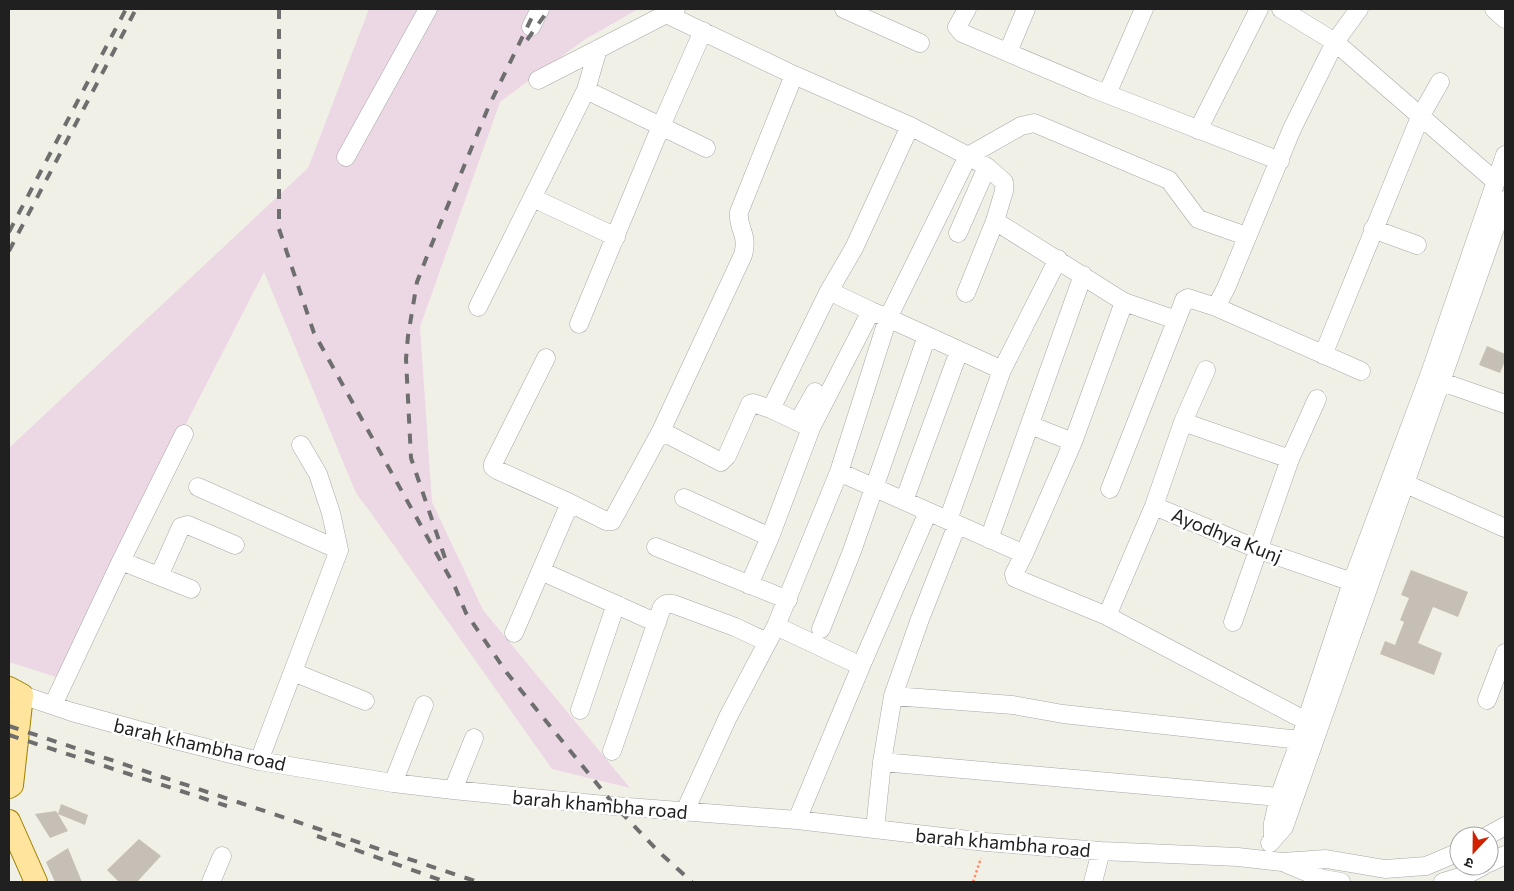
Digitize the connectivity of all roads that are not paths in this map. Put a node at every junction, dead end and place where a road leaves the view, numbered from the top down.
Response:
1 (428, 9) edge
2 (540, 9) edge
3 (844, 9) edge
4 (967, 9) edge
5 (1026, 9) edge
6 (1144, 9) edge
7 (1259, 9) edge
8 (1281, 9) edge
9 (1359, 9) edge
10 (1494, 9) edge
11 (671, 11) edge
12 (863, 12) edge
13 (1505, 19) edge
14 (530, 27) dead end
15 (703, 31) junction
16 (1335, 42) junction
17 (920, 43) dead end
18 (598, 49) junction
19 (1008, 52) junction
20 (794, 75) junction
21 (538, 80) dead end
22 (1440, 82) dead end
23 (586, 90) junction
24 (1107, 94) junction
25 (1420, 117) junction
26 (661, 126) junction
27 (910, 126) junction
28 (1198, 130) junction
29 (706, 148) dead end
30 (1505, 155) edge
31 (968, 156) junction
32 (346, 157) dead end
33 (1280, 161) junction
34 (987, 167) junction
35 (1495, 181) junction
36 (533, 198) junction
37 (1505, 200) edge
38 (995, 221) junction
39 (1373, 229) junction
40 (958, 233) dead end
41 (1246, 236) junction
42 (616, 238) junction
43 (1417, 245) dead end
44 (1058, 259) junction
45 (1084, 275) junction
46 (829, 291) junction
47 (966, 293) dead end
48 (1124, 302) junction
49 (478, 307) dead end
50 (1216, 307) junction
51 (870, 311) junction
52 (888, 318) junction
53 (1176, 320) junction
54 (580, 324) dead end
55 (927, 336) junction
56 (959, 351) junction
57 (1323, 355) junction
58 (546, 358) dead end
59 (1002, 370) junction
60 (1206, 370) dead end
61 (1361, 372) dead end
62 (1442, 382) junction
63 (814, 392) dead end
64 (1318, 399) dead end
65 (1505, 404) edge
66 (771, 409) junction
67 (1183, 422) junction
68 (805, 425) junction
69 (1030, 425) junction
70 (661, 431) junction
71 (184, 434) dead end
72 (1073, 442) junction
73 (301, 445) dead end
74 (1290, 460) junction
75 (838, 472) junction
76 (1406, 484) junction
77 (198, 487) dead end
78 (874, 488) junction
79 (1110, 489) dead end
80 (684, 498) dead end
81 (904, 501) junction
82 (570, 503) junction
83 (1154, 506) junction
84 (928, 512) junction
85 (952, 523) junction
86 (1505, 528) edge
87 (770, 536) junction
88 (989, 539) junction
89 (236, 545) dead end
90 (656, 547) dead end
91 (339, 550) junction
92 (1260, 550) junction
93 (1024, 554) junction
94 (121, 561) junction
95 (541, 571) junction
96 (159, 576) junction
97 (1352, 582) junction
98 (749, 585) junction
99 (190, 588) dead end
100 (788, 600) junction
101 (616, 604) junction
102 (1107, 616) junction
103 (1233, 622) dead end
104 (657, 623) junction
105 (776, 626) junction
106 (821, 629) dead end
107 (514, 633) dead end
108 (767, 642) junction
109 (1505, 653) edge
110 (861, 666) junction
111 (293, 672) junction
112 (15, 691) edge
113 (893, 696) junction
114 (1487, 700) dead end
115 (365, 701) dead end
116 (53, 704) junction
117 (424, 705) dead end
118 (580, 710) dead end
119 (1306, 721) junction
120 (474, 738) dead end
121 (1300, 740) junction
122 (612, 751) dead end
123 (259, 760) junction
124 (882, 762) junction
125 (393, 783) junction
126 (9, 787) edge
127 (452, 790) junction
128 (1279, 798) junction
129 (685, 811) junction
130 (798, 820) junction
131 (9, 821) edge
132 (875, 829) junction
133 (1272, 839) junction
134 (1102, 851) junction
135 (222, 856) dead end
136 (1449, 856) edge
137 (1260, 859) junction
138 (1282, 862) junction
139 (1463, 876) edge
140 (36, 882) edge
141 (210, 882) edge
142 (1093, 882) edge
143 (1341, 882) edge
144 (1443, 882) edge

1 - 32 street
2 - 14 street
3 - 12 street
4 - 19 street
5 - 19 street
6 - 24 street
7 - 28 street
8 - 16 street
9 - 16 street
10 - 13 street
11 - 15 street
11 - 18 street
12 - 17 street
15 - 20 street
15 - 26 street
16 - 25 street
16 - 33 street
18 - 21 street
18 - 23 street
19 - 24 street
20 - 27 street
20 - 70 street
22 - 25 street
23 - 26 street
23 - 36 street
24 - 28 street
25 - 35 street
25 - 39 street
26 - 29 street
26 - 42 street
27 - 31 street
27 - 46 street
28 - 33 street
30 - 35 street
31 - 34 street
31 - 41 street
31 - 52 street
33 - 41 street
34 - 38 street
34 - 40 street
35 - 97 street
36 - 42 street
36 - 49 street
37 - 62 street
38 - 44 street
38 - 47 street
39 - 43 street
39 - 57 street
41 - 50 street
42 - 54 street
44 - 45 street
44 - 59 street
45 - 48 street
45 - 69 street
46 - 51 street
46 - 66 street
48 - 53 street
48 - 72 street
50 - 53 street
50 - 57 street
51 - 52 street
51 - 68 street
52 - 55 street
52 - 75 street
53 - 79 street
55 - 56 street
55 - 78 street
56 - 59 street
56 - 81 street
57 - 61 street
58 - 82 street
59 - 85 street
60 - 67 street, Ayodhya Kunj
62 - 65 street
62 - 76 street
63 - 68 street
64 - 74 street
66 - 68 street
66 - 70 street
67 - 74 street
67 - 83 street, Ayodhya Kunj
68 - 87 street
69 - 72 street
69 - 88 street
70 - 82 street
71 - 94 street
72 - 93 street
73 - 91 street
74 - 92 street
75 - 78 street
75 - 100 street
76 - 86 street
76 - 133 street
77 - 91 street
78 - 81 street
78 - 106 street
80 - 87 street
81 - 84 street
82 - 95 street
83 - 92 street, Ayodhya Kunj
83 - 102 street
84 - 85 street
84 - 110 street
85 - 88 street
85 - 113 street
87 - 98 street
88 - 93 street
89 - 96 street
90 - 98 street
91 - 111 street
92 - 97 street, Ayodhya Kunj
92 - 103 street
93 - 102 street
94 - 96 street
94 - 116 street
95 - 101 street
95 - 107 street
96 - 99 street
97 - 119 street
98 - 100 street
100 - 105 street
101 - 104 street
101 - 118 street
102 - 119 street
104 - 108 street
104 - 122 street
105 - 108 street
105 - 110 street
108 - 129 street
109 - 114 street
110 - 130 street
111 - 115 street
111 - 123 street
112 - 116 street, barah khambha road
112 - 126 main road, barah khambha road
113 - 121 street
113 - 124 street
116 - 123 street, barah khambha road
117 - 125 street
119 - 121 street
120 - 127 street
121 - 128 street
123 - 125 street, barah khambha road
124 - 128 street
124 - 132 street
125 - 127 street, barah khambha road
127 - 129 street, barah khambha road
128 - 133 street
129 - 130 street, barah khambha road
130 - 132 street, barah khambha road
131 - 140 main road
132 - 134 street, barah khambha road
133 - 137 street
134 - 137 street, barah khambha road
134 - 142 street
135 - 141 street
136 - 138 street, barah khambha road
137 - 138 street, barah khambha road
138 - 143 street, barah khambha road
139 - 144 street

